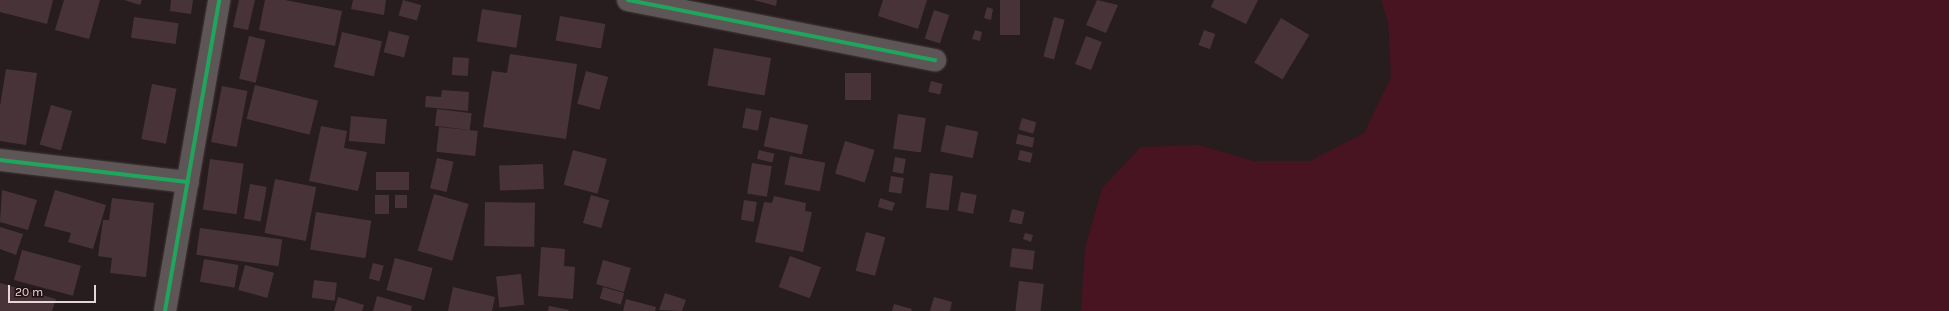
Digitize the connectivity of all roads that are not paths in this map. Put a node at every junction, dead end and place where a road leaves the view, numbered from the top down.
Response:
1 (219, 0) edge
2 (628, 0) edge
3 (935, 60) dead end
4 (0, 160) edge
5 (188, 182) junction
6 (165, 311) edge

1 - 5 street
2 - 3 street
4 - 5 street
5 - 6 street

